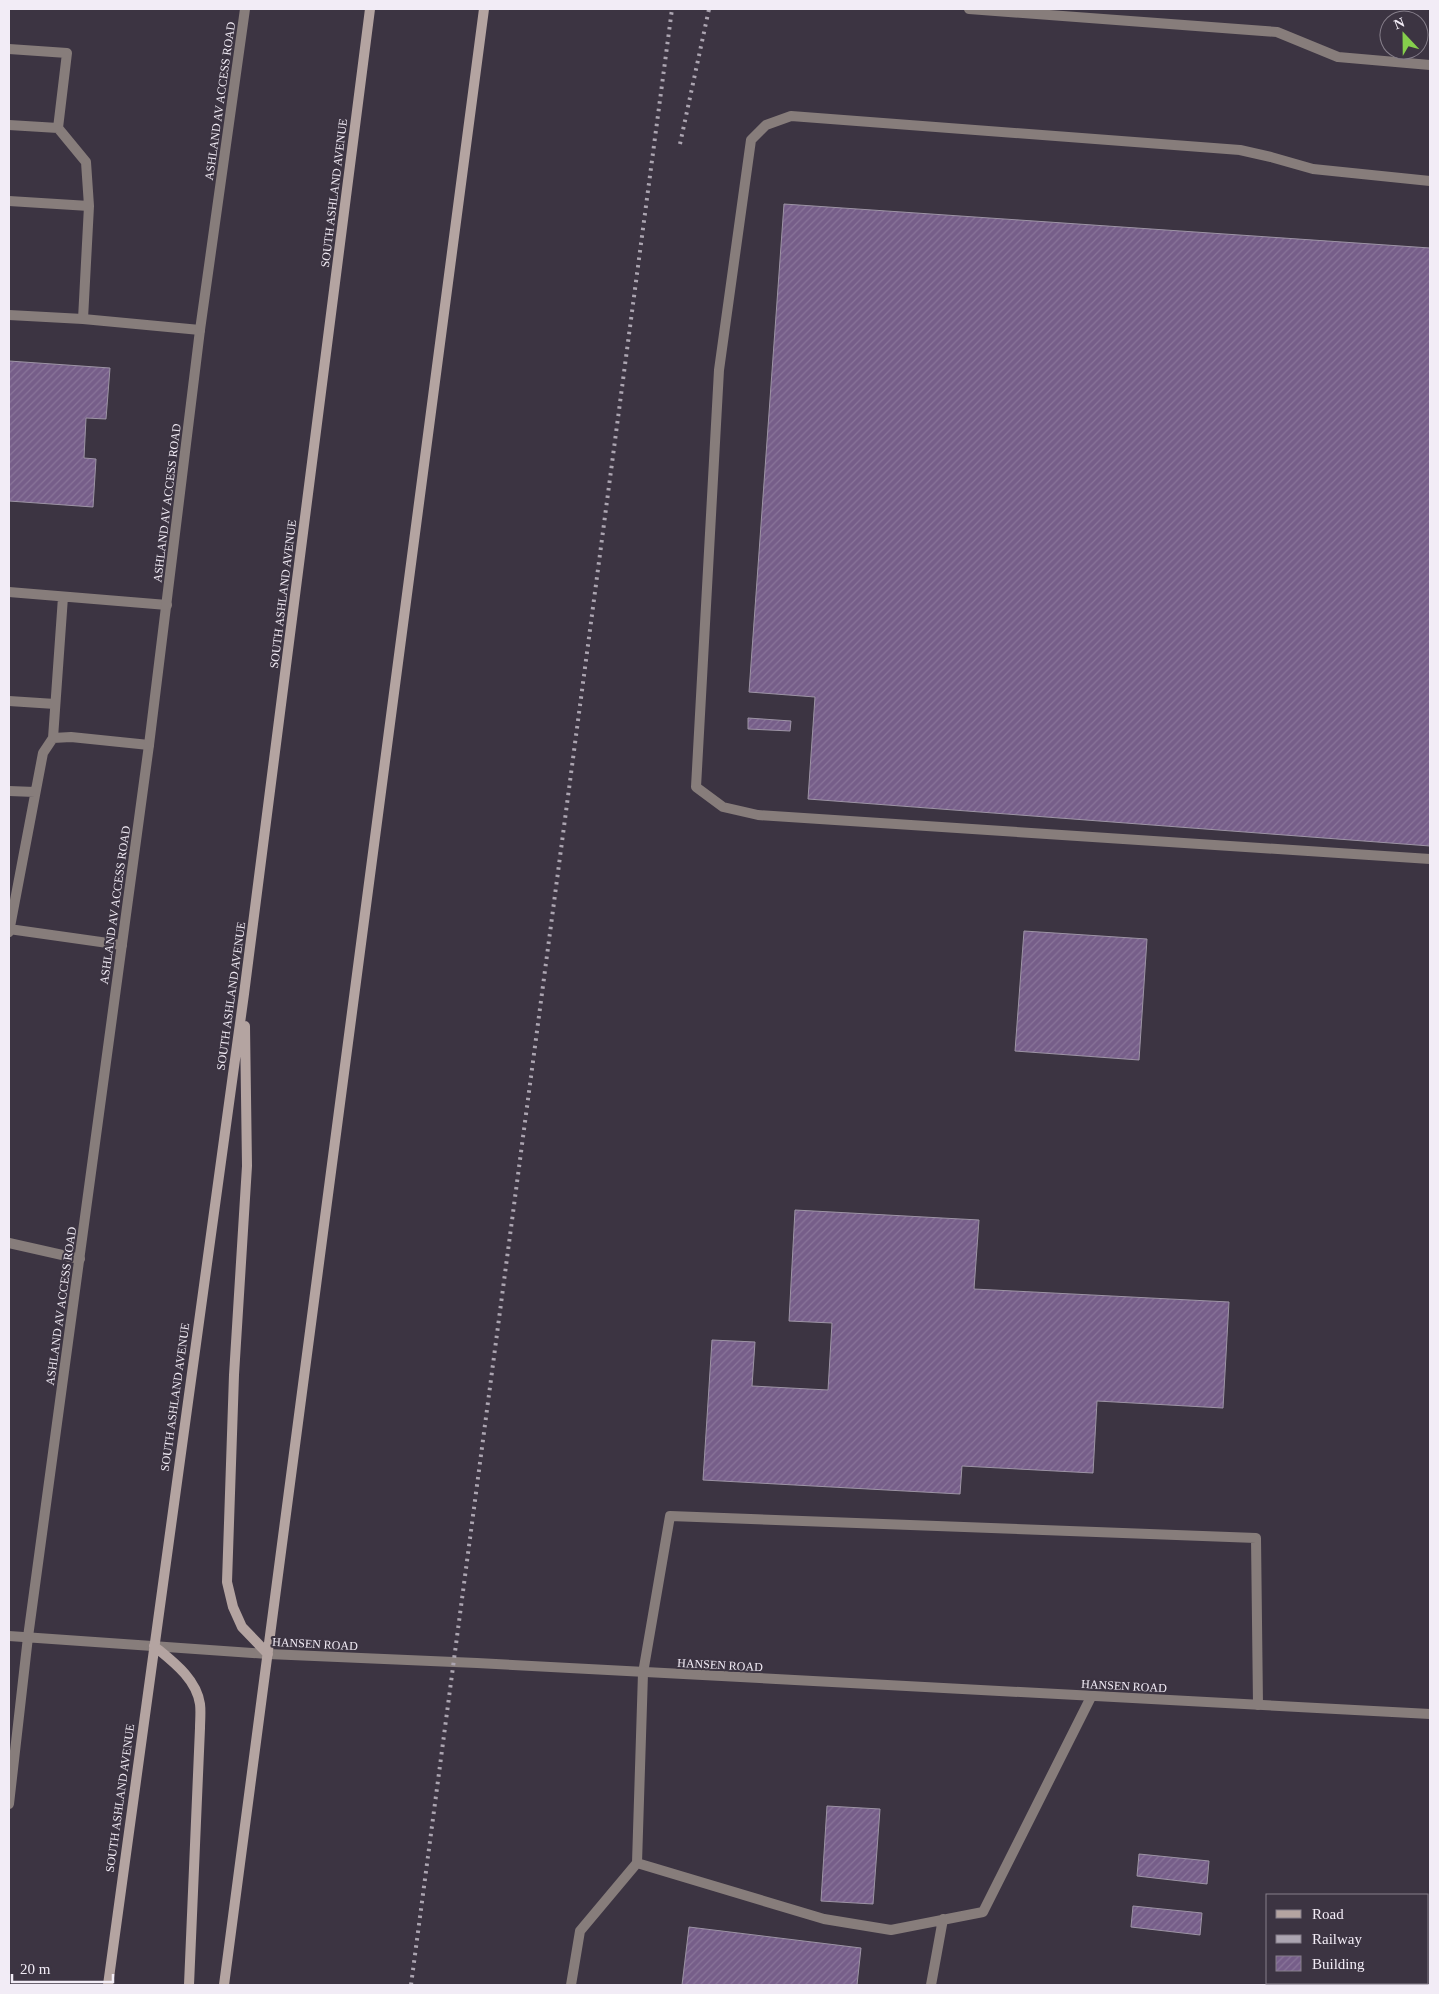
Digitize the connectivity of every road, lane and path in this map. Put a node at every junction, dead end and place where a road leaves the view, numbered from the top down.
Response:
1 (245, 9) edge
2 (370, 9) edge
3 (484, 9) edge
4 (969, 9) edge
5 (9, 49) edge
6 (1430, 65) edge
7 (9, 125) edge
8 (58, 128) junction
9 (1430, 181) edge
10 (9, 201) edge
11 (89, 206) junction
12 (9, 315) edge
13 (83, 320) junction
14 (200, 330) junction
15 (9, 592) edge
16 (63, 597) junction
17 (167, 605) junction
18 (9, 701) edge
19 (55, 704) junction
20 (53, 738) junction
21 (149, 745) junction
22 (9, 790) edge
23 (36, 792) junction
24 (1430, 859) edge
25 (9, 930) edge
26 (122, 945) junction
27 (244, 994) junction
28 (9, 1243) edge
29 (80, 1259) junction
30 (9, 1636) edge
31 (28, 1637) junction
32 (154, 1646) junction
33 (268, 1654) junction
34 (644, 1673) junction
35 (1091, 1697) junction
36 (1258, 1705) junction
37 (1430, 1714) edge
38 (9, 1804) edge
39 (637, 1863) junction
40 (944, 1919) junction
41 (108, 1985) edge
42 (189, 1985) edge
43 (224, 1985) edge
44 (571, 1985) edge
45 (932, 1985) edge

1 - 14 street, ASHLAND AV ACCESS ROAD
2 - 27 main road, SOUTH ASHLAND AVENUE
3 - 33 main road
4 - 6 street
5 - 8 street
7 - 8 street
8 - 11 street
9 - 24 street
10 - 11 street
11 - 13 street
12 - 13 street
13 - 14 street
14 - 17 street, ASHLAND AV ACCESS ROAD
15 - 16 street
16 - 17 street
16 - 19 street
17 - 21 street, ASHLAND AV ACCESS ROAD
18 - 19 street
19 - 20 street
20 - 21 street
20 - 23 street
21 - 26 street, ASHLAND AV ACCESS ROAD
22 - 23 street
23 - 25 street
25 - 26 street
26 - 29 street, ASHLAND AV ACCESS ROAD
27 - 32 main road, SOUTH ASHLAND AVENUE
27 - 33 main road
28 - 29 street
29 - 31 street, ASHLAND AV ACCESS ROAD
30 - 31 street, HANSEN ROAD
31 - 32 street, HANSEN ROAD
31 - 38 street, ASHLAND AV ACCESS ROAD
32 - 33 street, HANSEN ROAD
32 - 41 main road, SOUTH ASHLAND AVENUE
32 - 42 main road
33 - 34 street, HANSEN ROAD
33 - 43 main road
34 - 35 street, HANSEN ROAD
34 - 36 street
34 - 39 street
35 - 36 street, HANSEN ROAD
35 - 40 street
36 - 37 street, HANSEN ROAD
39 - 40 street
39 - 44 street
40 - 45 street

